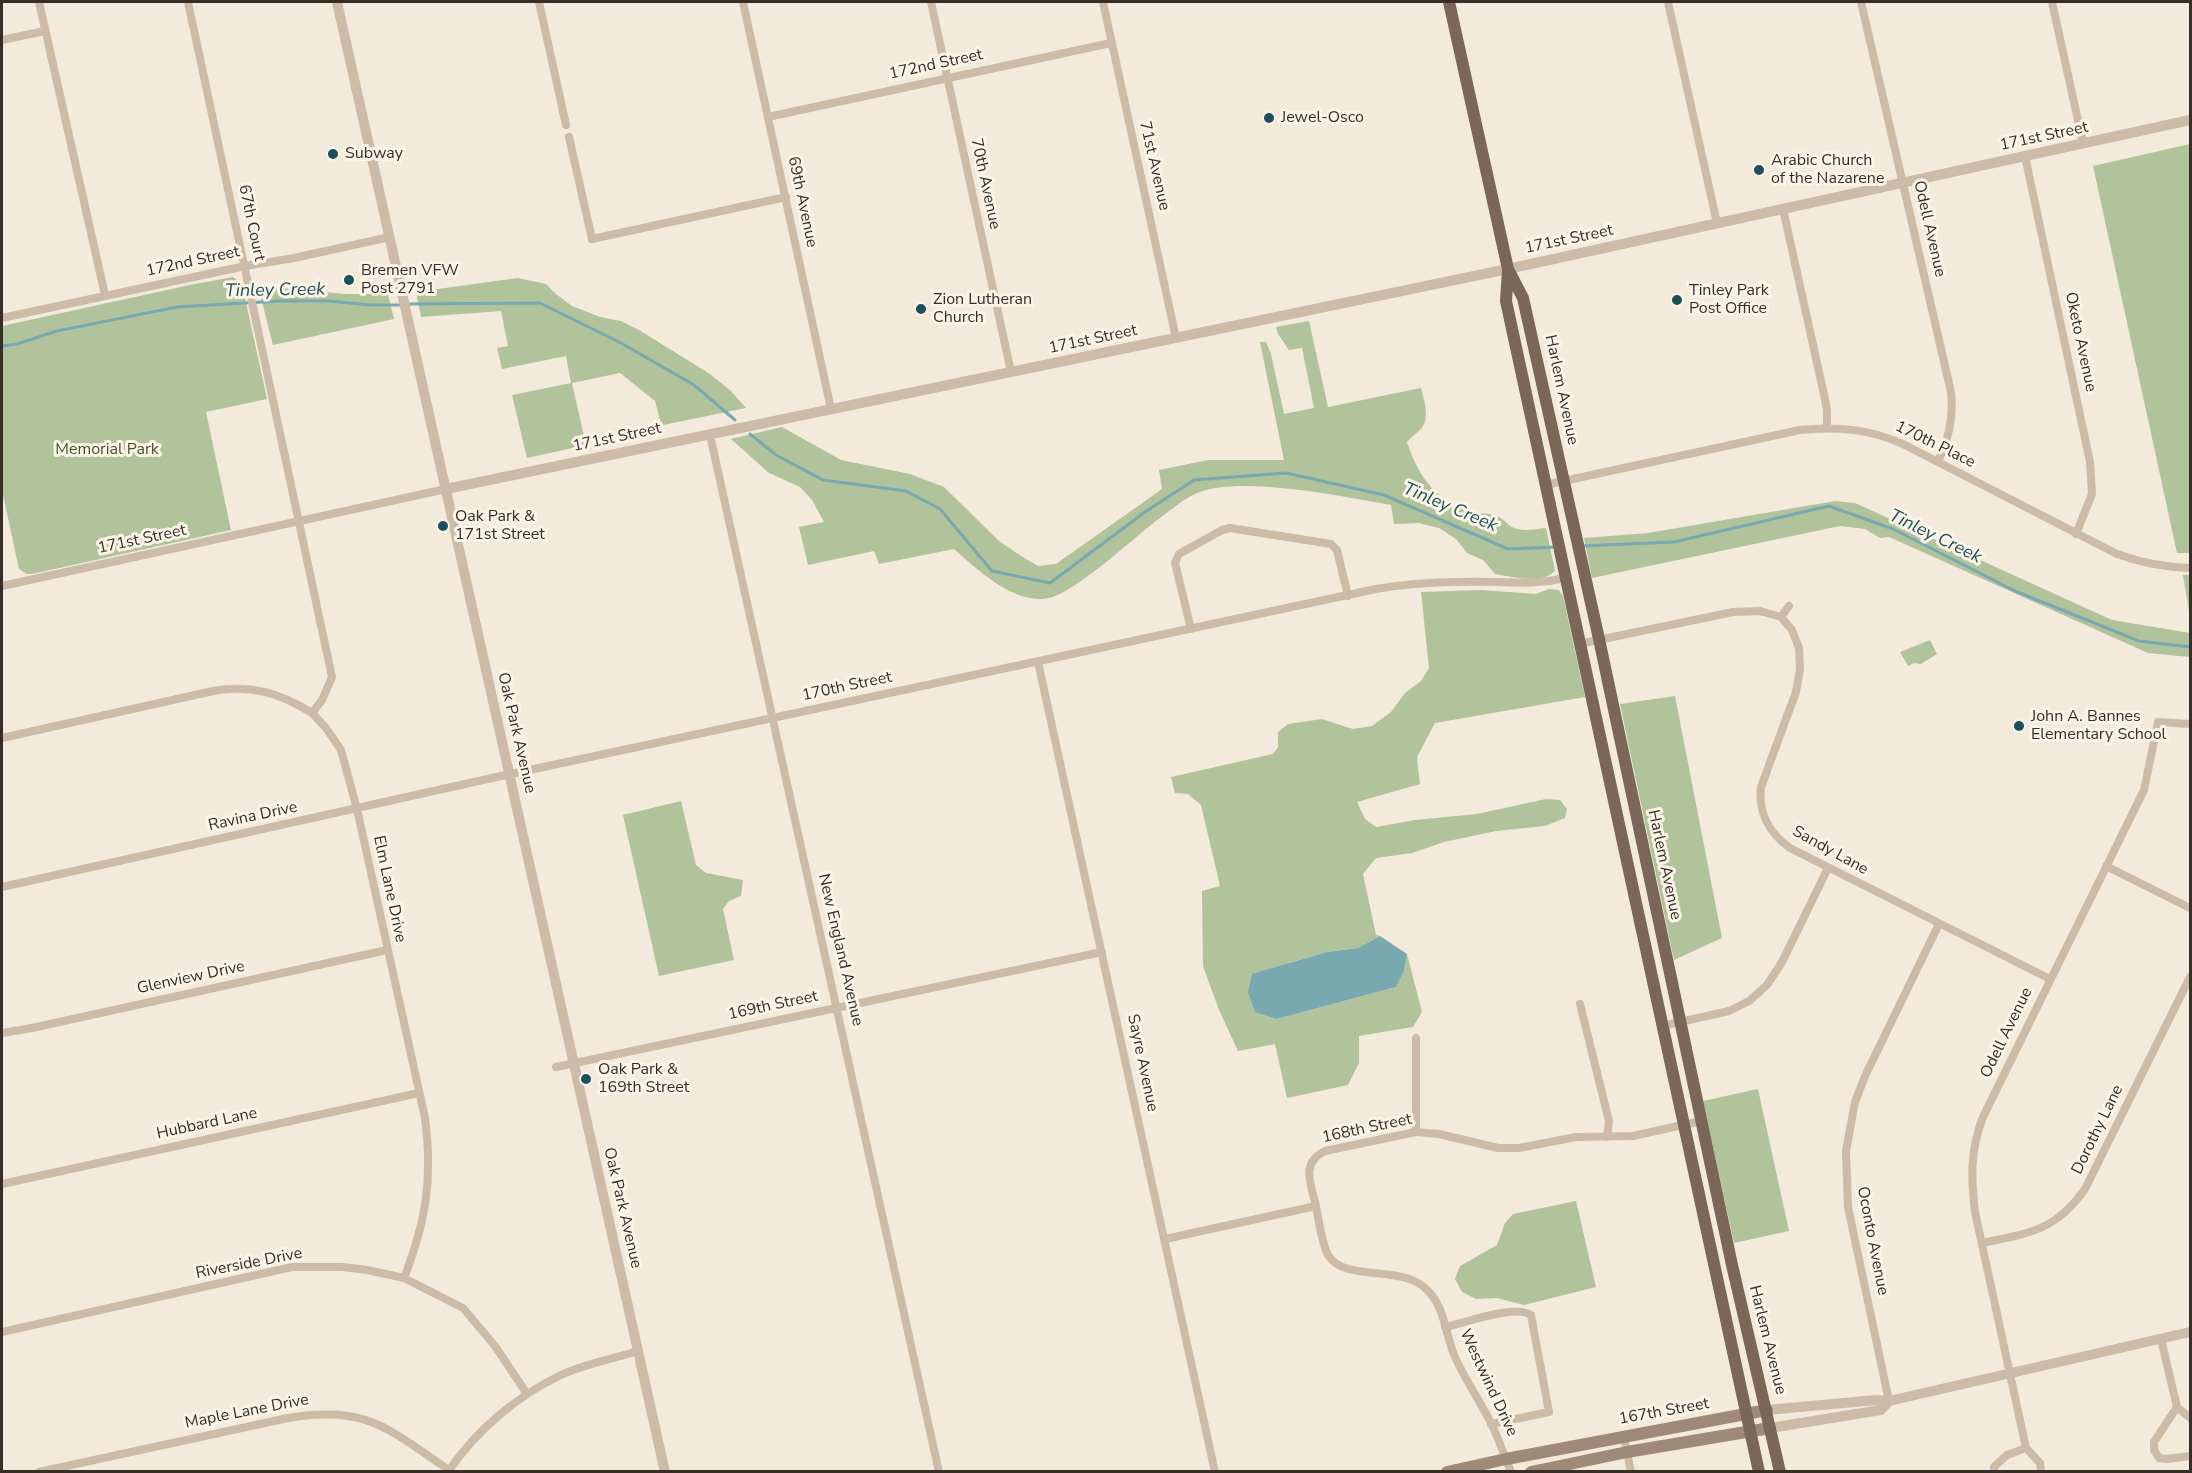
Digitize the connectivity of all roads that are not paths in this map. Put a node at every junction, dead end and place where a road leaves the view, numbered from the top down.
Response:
1 (39, 2) edge
2 (188, 2) edge
3 (338, 2) edge
4 (538, 2) edge
5 (743, 2) edge
6 (931, 2) edge
7 (1103, 2) edge
8 (1449, 2) edge
9 (1668, 2) edge
10 (1861, 2) edge
11 (2052, 2) edge
12 (45, 31) junction
13 (2, 40) edge
14 (1111, 43) junction
15 (948, 78) junction
16 (768, 117) junction
17 (2190, 120) edge
18 (566, 125) dead end
19 (569, 137) dead end
20 (2083, 143) junction
21 (2025, 156) junction
22 (1902, 183) junction
23 (786, 197) junction
24 (1783, 209) junction
25 (1717, 223) junction
26 (390, 237) junction
27 (245, 266) junction
28 (1508, 269) junction
29 (105, 295) junction
30 (2, 318) edge
31 (1176, 338) junction
32 (1011, 372) junction
33 (831, 409) junction
34 (1827, 427) junction
35 (710, 435) junction
36 (1938, 462) junction
37 (1563, 481) junction
38 (1545, 485) junction
39 (446, 489) junction
40 (298, 521) junction
41 (2076, 534) junction
42 (2190, 568) edge
43 (1565, 578) junction
44 (2, 586) edge
45 (1348, 596) junction
46 (1789, 606) dead end
47 (1781, 617) junction
48 (1191, 629) junction
49 (1599, 639) junction
50 (1579, 644) junction
51 (1038, 662) junction
52 (312, 713) junction
53 (773, 718) junction
54 (2190, 724) edge
55 (2, 738) edge
56 (510, 775) junction
57 (357, 810) junction
58 (2106, 866) junction
59 (1828, 868) junction
60 (2, 887) edge
61 (2190, 908) edge
62 (1939, 924) junction
63 (387, 950) junction
64 (1102, 952) junction
65 (2190, 977) edge
66 (2050, 980) junction
67 (1580, 1004) dead end
68 (838, 1008) junction
69 (1680, 1022) junction
70 (1662, 1026) junction
71 (2, 1033) edge
72 (1416, 1038) dead end
73 (574, 1063) junction
74 (556, 1067) dead end
75 (419, 1094) junction
76 (1701, 1122) junction
77 (1683, 1126) junction
78 (1416, 1132) junction
79 (1608, 1137) junction
80 (2, 1184) edge
81 (1316, 1206) junction
82 (1165, 1239) junction
83 (1982, 1243) junction
84 (404, 1278) junction
85 (1446, 1327) junction
86 (2, 1332) edge
87 (2190, 1332) edge
88 (2161, 1339) junction
89 (638, 1351) junction
90 (2011, 1374) junction
91 (527, 1394) junction
92 (1889, 1401) junction
93 (2177, 1407) junction
94 (1767, 1410) junction
95 (1747, 1414) junction
96 (2190, 1418) edge
97 (1491, 1424) junction
98 (1770, 1428) junction
99 (1750, 1431) junction
100 (1624, 1437) junction
101 (2026, 1448) junction
102 (1627, 1452) junction
103 (2190, 1456) edge
104 (1506, 1459) junction
105 (448, 1471) edge
106 (39, 1472) edge
107 (665, 1472) edge
108 (939, 1472) edge
109 (1215, 1472) edge
110 (1447, 1472) edge
111 (1511, 1472) edge
112 (1531, 1472) edge
113 (1631, 1472) edge
114 (1759, 1472) edge
115 (1780, 1472) edge
116 (1994, 1472) edge
117 (2041, 1472) edge

1 - 12 street
2 - 27 street, 67th Court
3 - 26 street, Oak Park Avenue
4 - 18 street
5 - 16 street, 69th Avenue
6 - 15 street, 70th Avenue
7 - 14 street, 71st Avenue
8 - 28 main road, Harlem Avenue
9 - 25 street
10 - 22 street, Odell Avenue
11 - 20 street
12 - 13 street
12 - 29 street
14 - 15 street, 172nd Street
14 - 31 street, 71st Avenue
15 - 16 street, 172nd Street
15 - 32 street, 70th Avenue
16 - 23 street, 69th Avenue
17 - 20 street, 171st Street
19 - 23 street
20 - 21 street, 171st Street
21 - 22 street, 171st Street
21 - 41 street, Oketo Avenue
22 - 24 street, 171st Street
22 - 36 street, Odell Avenue
23 - 33 street, 69th Avenue
24 - 25 street, 171st Street
24 - 34 street
25 - 28 street, 171st Street
26 - 27 street, 172nd Street
26 - 39 street, Oak Park Avenue
27 - 29 street, 172nd Street
27 - 40 street, 67th Court
28 - 31 street, 171st Street
28 - 37 main road, Harlem Avenue
28 - 38 main road, Harlem Avenue
29 - 30 street, 172nd Street
31 - 32 street, 171st Street
32 - 33 street, 171st Street
33 - 35 street, 171st Street
34 - 36 street, 170th Place
34 - 37 street, 170th Place
35 - 39 street, 171st Street
35 - 53 street, New England Avenue
36 - 41 street, 170th Place
37 - 38 street, 170th Place
37 - 49 main road, Harlem Avenue
38 - 43 main road, Harlem Avenue
39 - 40 street, 171st Street
39 - 56 street, Oak Park Avenue
40 - 44 street, 171st Street
40 - 52 street
41 - 42 street, 170th Place
43 - 45 street, 170th Street
43 - 50 main road, Harlem Avenue
45 - 48 street, 170th Street
45 - 48 street
46 - 47 street
47 - 49 street
47 - 59 street, Sandy Lane
48 - 51 street, 170th Street
49 - 50 street
49 - 69 main road, Harlem Avenue
50 - 70 main road, Harlem Avenue
51 - 53 street, 170th Street
51 - 64 street, Sayre Avenue
52 - 55 street
52 - 57 street, Elm Lane Drive
53 - 56 street, 170th Street
53 - 68 street, New England Avenue
54 - 58 street, Odell Avenue
56 - 57 street, Ravina Drive
56 - 73 street, Oak Park Avenue
57 - 60 street, Ravina Drive
57 - 63 street, Elm Lane Drive
58 - 61 street
58 - 66 street, Odell Avenue
59 - 62 street, Sandy Lane
59 - 69 street
62 - 66 street, Sandy Lane
62 - 92 street, Oconto Avenue
63 - 71 street, Glenview Drive
63 - 75 street, Elm Lane Drive
64 - 68 street, 169th Street
64 - 82 street, Sayre Avenue
65 - 83 street, Dorothy Lane
66 - 83 street, Odell Avenue
67 - 79 street
68 - 73 street, 169th Street
68 - 108 street, New England Avenue
69 - 70 street
69 - 76 main road, Harlem Avenue
70 - 77 main road, Harlem Avenue
72 - 78 street
73 - 74 street, 169th Street
73 - 89 street, Oak Park Avenue
75 - 80 street, Hubbard Lane
75 - 84 street, Elm Lane Drive
76 - 77 street, 168th Street
76 - 94 main road, Harlem Avenue
77 - 79 street, 168th Street
77 - 95 main road, Harlem Avenue
78 - 79 street, 168th Street
78 - 81 street, 168th Street
81 - 82 street
81 - 85 street, Westwind Drive
82 - 109 street, Sayre Avenue
83 - 90 street, Odell Avenue
84 - 86 street, Riverside Drive
84 - 91 street, Riverside Drive
85 - 97 street, Westwind Drive
85 - 97 street
87 - 88 street, 167th Street
88 - 90 street, 167th Street
88 - 93 street
89 - 91 street
89 - 107 street, Oak Park Avenue
90 - 92 street, 167th Street
90 - 101 street, Odell Avenue
91 - 105 street
92 - 94 street, 167th Street
92 - 98 street, 167th Street
93 - 96 street
93 - 103 street
94 - 95 main road, 167th Street
94 - 98 main road, Harlem Avenue
95 - 99 main road, Harlem Avenue
95 - 100 main road, 167th Street
97 - 104 street, Westwind Drive
98 - 99 main road, 167th Street
98 - 115 main road, Harlem Avenue
99 - 102 main road, 167th Street
99 - 114 main road, Harlem Avenue
100 - 102 street
100 - 104 main road, 167th Street
101 - 116 street
101 - 117 street
102 - 112 main road, 167th Street
102 - 113 street
104 - 110 main road, 167th Street
104 - 111 street, Westwind Drive
105 - 106 street, Maple Lane Drive

